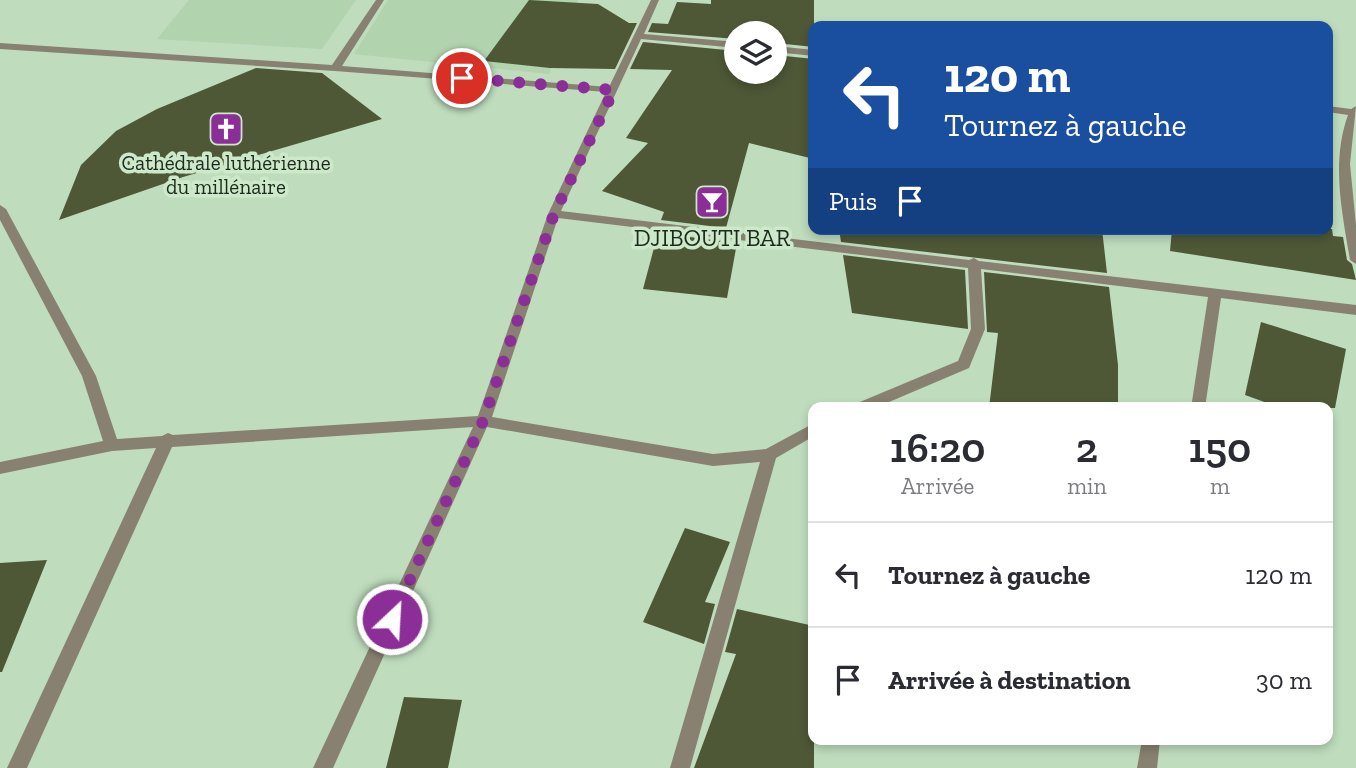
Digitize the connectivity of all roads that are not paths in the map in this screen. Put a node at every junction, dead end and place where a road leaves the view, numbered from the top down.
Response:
1 (380, 0) edge
2 (655, 0) edge
3 (640, 36) junction
4 (724, 44) edge
5 (0, 46) edge
6 (787, 50) edge
7 (808, 52) edge
8 (335, 68) junction
9 (614, 90) junction
10 (1333, 109) edge
11 (1355, 111) edge
12 (0, 209) edge
13 (554, 214) junction
14 (1356, 260) edge
15 (974, 262) junction
16 (1215, 293) junction
17 (1356, 310) edge
18 (874, 402) edge
19 (1199, 402) edge
20 (483, 421) junction
21 (808, 432) edge
22 (168, 439) junction
23 (111, 445) junction
24 (769, 455) junction
25 (0, 468) edge
26 (1150, 745) edge
27 (17, 768) edge
28 (323, 768) edge
29 (680, 768) edge
30 (1147, 768) edge

1 - 8 street
2 - 3 street
3 - 4 street
3 - 9 street
5 - 8 street
6 - 7 street
8 - 9 street
9 - 13 street
10 - 11 street
11 - 14 street
12 - 23 street
13 - 15 street
13 - 20 street
15 - 16 street
15 - 18 street
16 - 17 street
16 - 19 street
20 - 22 street
20 - 24 street
20 - 28 street
21 - 24 street
22 - 23 street
22 - 27 street
23 - 25 street
24 - 29 street
26 - 30 street

